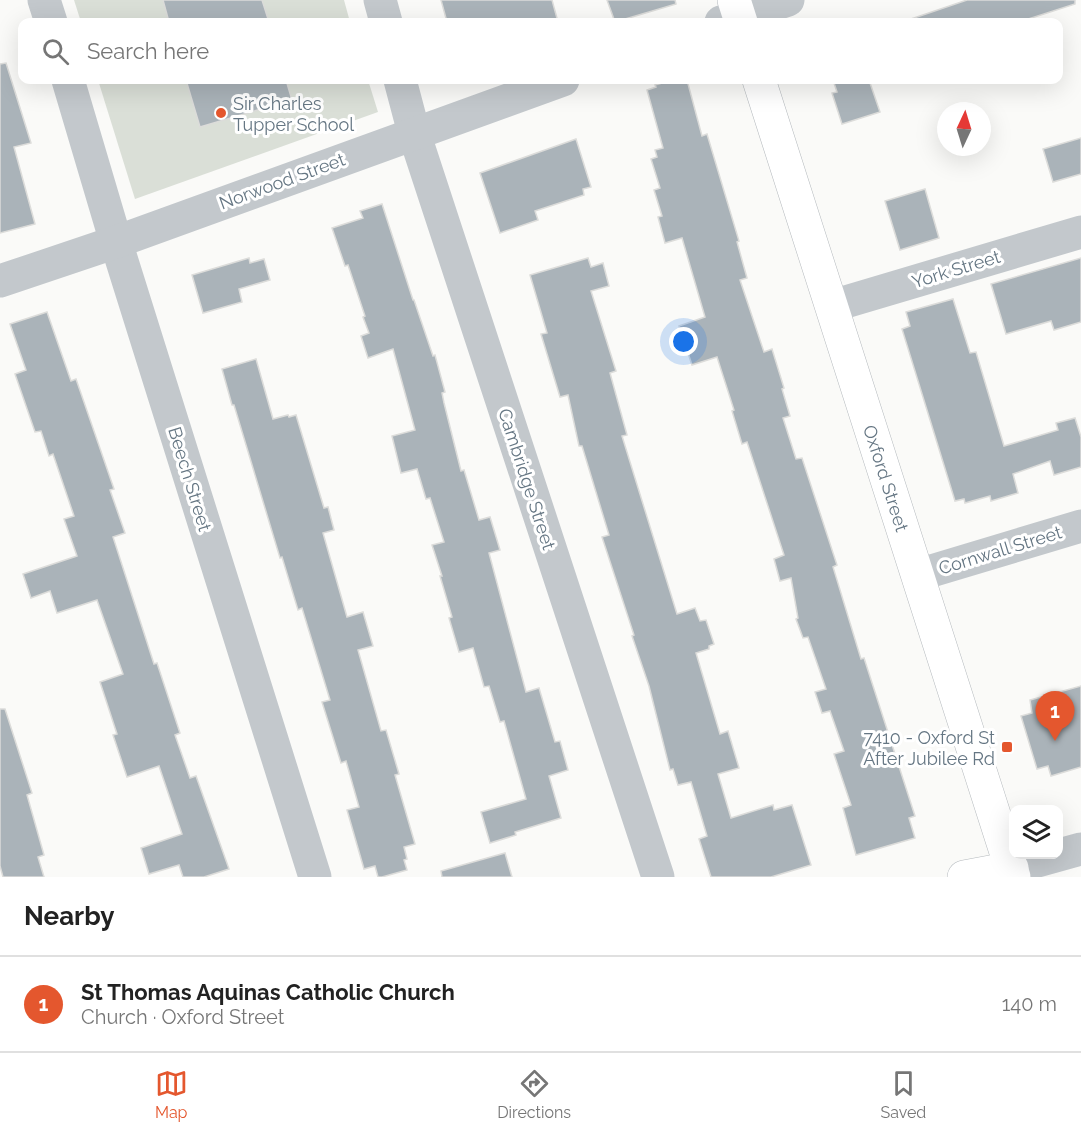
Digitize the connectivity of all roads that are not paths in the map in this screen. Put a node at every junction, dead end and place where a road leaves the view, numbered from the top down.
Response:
1 (44, 0) edge
2 (380, 0) edge
3 (788, 0) edge
4 (734, 15) edge
5 (50, 18) edge
6 (385, 18) edge
7 (69, 84) edge
8 (401, 84) edge
9 (552, 84) edge
10 (760, 84) edge
11 (414, 133) junction
12 (1081, 232) edge
13 (116, 242) junction
14 (0, 281) edge
15 (832, 306) junction
16 (1081, 526) edge
17 (918, 575) junction
18 (1081, 849) edge
19 (1013, 873) edge
20 (315, 877) edge
21 (658, 877) edge
22 (964, 877) edge

1 - 5 street
2 - 6 street
3 - 4 street
7 - 13 street, Beech Street
8 - 11 street, Cambridge Street
9 - 11 street, Norwood Street
10 - 15 main road, Oxford Street
11 - 13 street, Norwood Street
11 - 21 street, Cambridge Street
12 - 15 street, York Street
13 - 14 street, Norwood Street
13 - 20 street, Beech Street
15 - 17 main road, Oxford Street
16 - 17 street, Cornwall Street
17 - 19 main road, Oxford Street
18 - 19 street
19 - 22 main road

